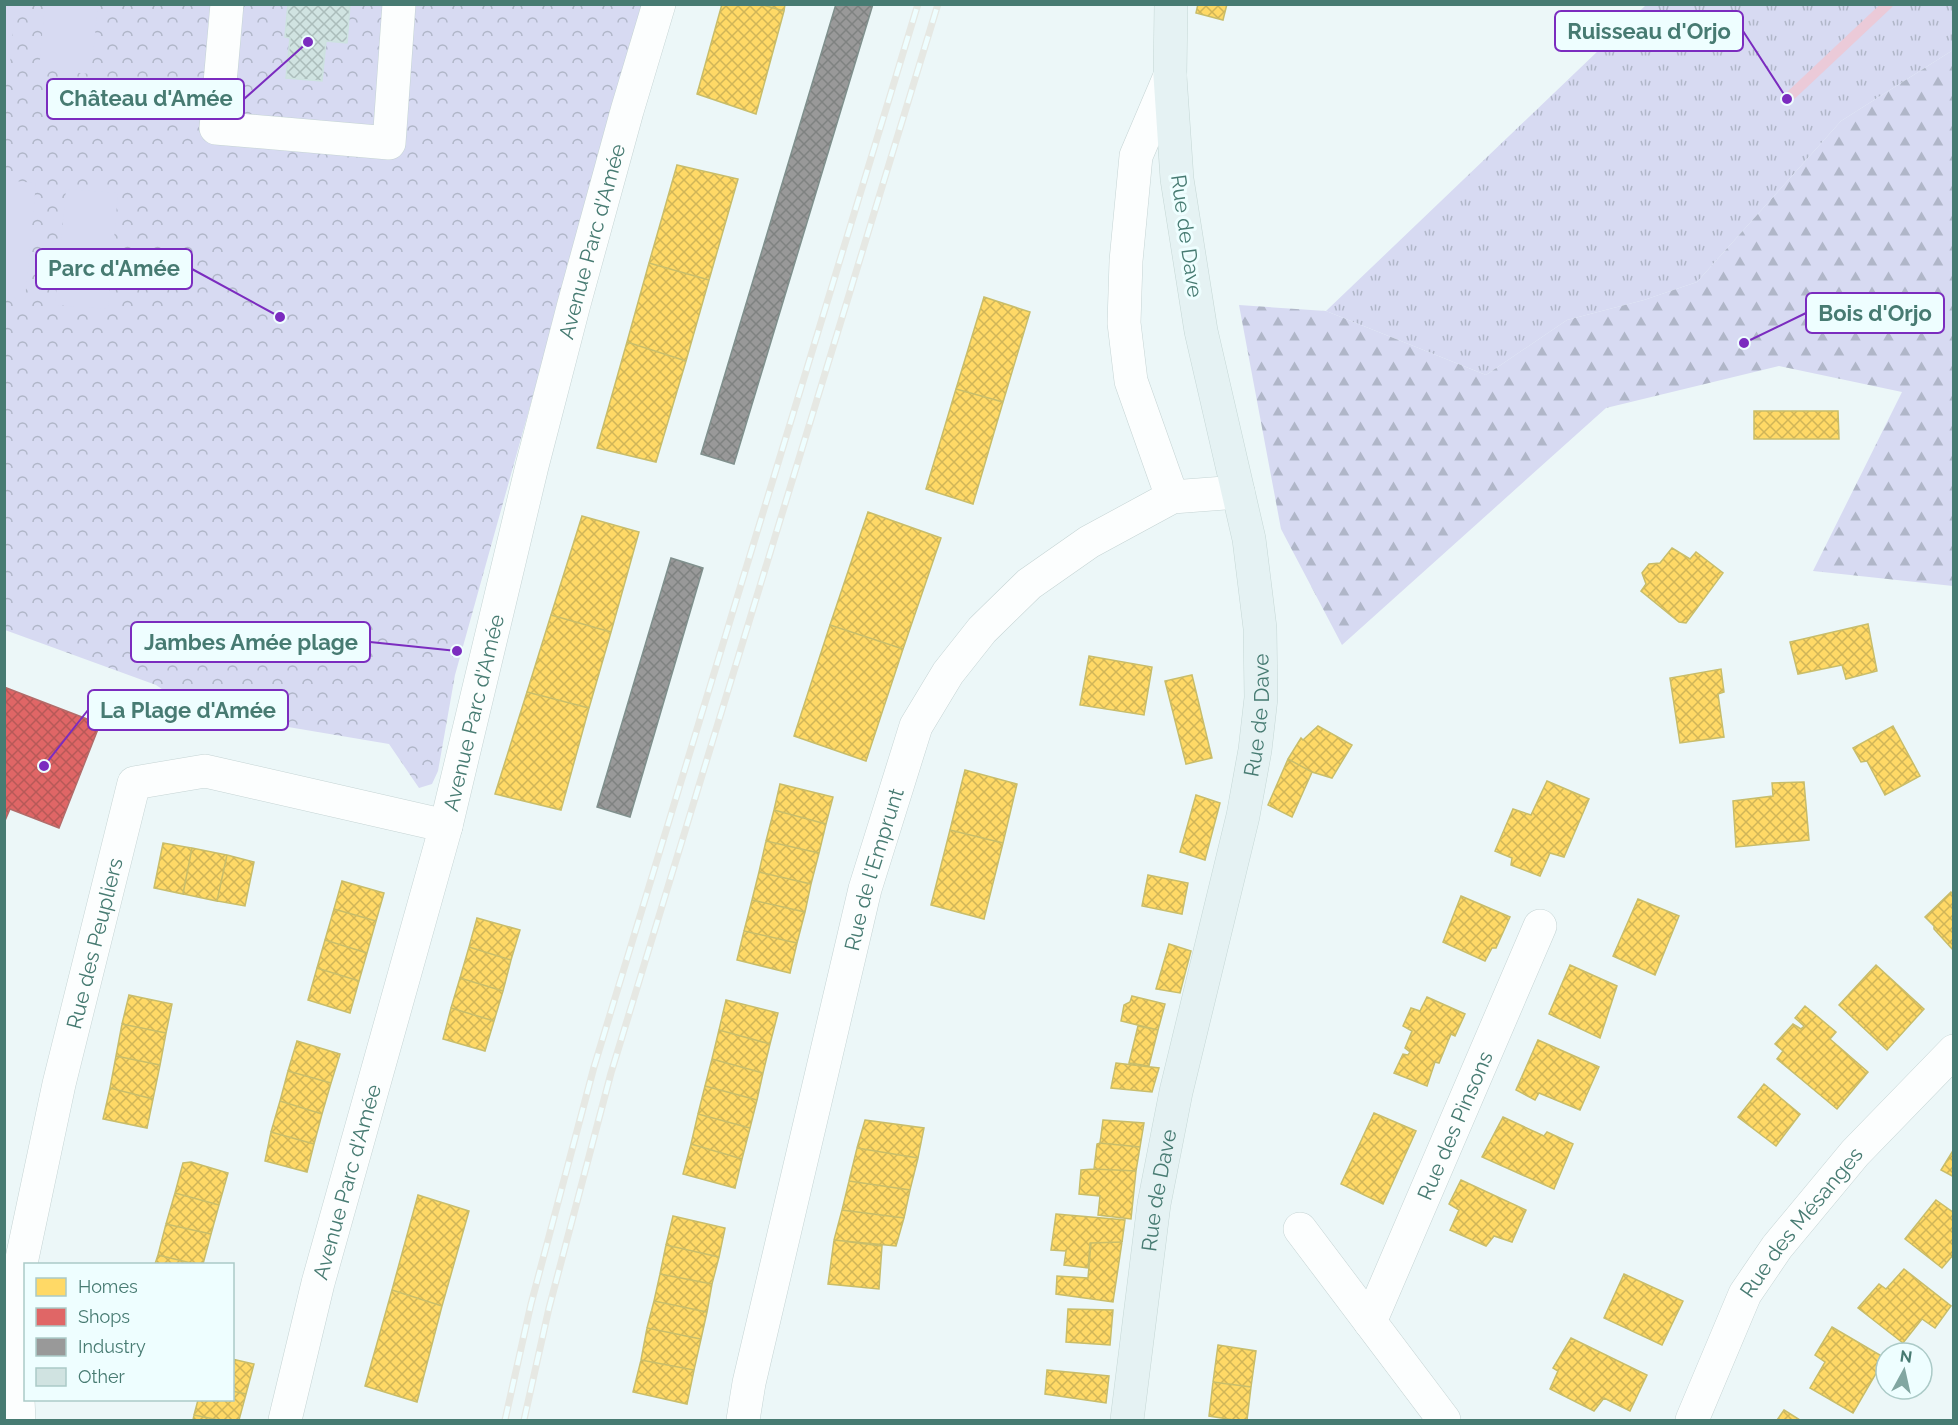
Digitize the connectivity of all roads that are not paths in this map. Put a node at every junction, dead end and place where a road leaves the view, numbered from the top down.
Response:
1 (227, 4) edge
2 (399, 4) edge
3 (659, 4) edge
4 (1170, 4) edge
5 (1170, 76) junction
6 (1238, 492) junction
7 (1172, 497) junction
8 (446, 826) junction
9 (1540, 926) dead end
10 (1953, 1051) edge
11 (1300, 1229) dead end
12 (1370, 1322) junction
13 (19, 1420) edge
14 (285, 1420) edge
15 (742, 1420) edge
16 (1127, 1420) edge
17 (1444, 1420) edge
18 (1692, 1420) edge

1 - 2 street
3 - 8 street, Avenue Parc d'Amée
4 - 5 main road, Rue de Dave
5 - 6 main road, Rue de Dave
5 - 7 street
6 - 7 street, Rue de l'Emprunt
6 - 16 main road, Rue de Dave
7 - 15 street, Rue de l'Emprunt
8 - 13 street, Rue des Peupliers
8 - 14 street, Avenue Parc d'Amée
9 - 12 street, Rue des Pinsons
10 - 18 street, Rue des Mésanges
11 - 12 street
12 - 17 street

